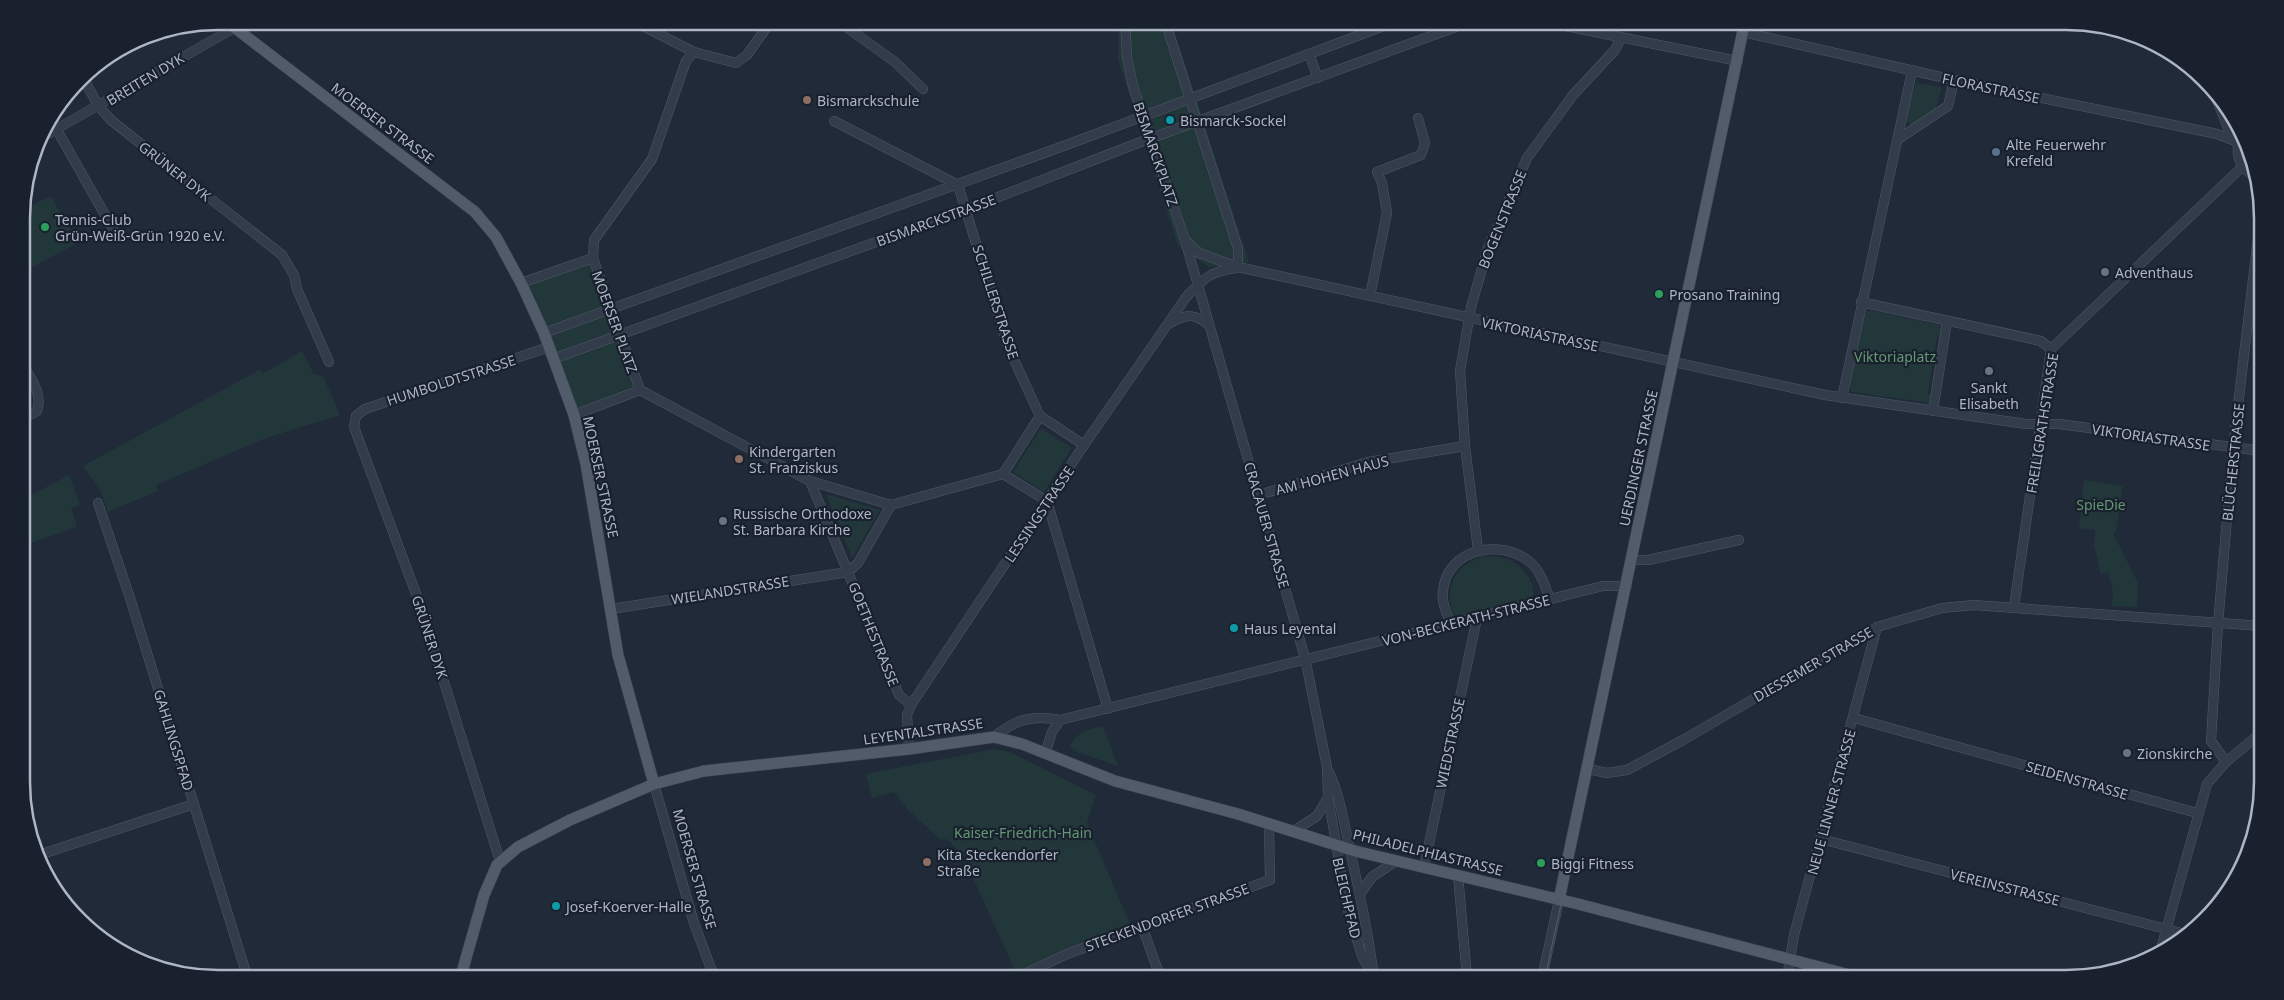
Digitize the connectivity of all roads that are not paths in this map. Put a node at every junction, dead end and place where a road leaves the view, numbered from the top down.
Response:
1 (224, 30) edge
2 (242, 30) edge
3 (651, 30) edge
4 (765, 30) edge
5 (850, 30) edge
6 (1125, 30) edge
7 (1168, 30) edge
8 (1373, 30) edge
9 (1448, 30) edge
10 (1583, 30) edge
11 (1743, 30) edge
12 (1759, 30) edge
13 (1621, 38) junction
14 (694, 52) junction
15 (1309, 54) junction
16 (1738, 61) junction
17 (1912, 71) junction
18 (1318, 78) junction
19 (1954, 80) junction
20 (86, 84) edge
21 (923, 88) dead end
22 (1190, 100) junction
23 (99, 107) junction
24 (1143, 117) junction
25 (1418, 118) dead end
26 (834, 121) dead end
27 (1197, 122) junction
28 (57, 130) junction
29 (50, 134) edge
30 (1152, 138) junction
31 (2237, 138) edge
32 (2237, 139) edge
33 (1896, 140) junction
34 (2242, 167) junction
35 (2248, 171) edge
36 (958, 185) junction
37 (967, 209) junction
38 (113, 229) dead end
39 (1185, 240) junction
40 (593, 258) junction
41 (1238, 267) junction
42 (2254, 271) edge
43 (521, 283) junction
44 (1198, 285) junction
45 (1370, 296) junction
46 (1861, 302) junction
47 (612, 310) junction
48 (1468, 318) junction
49 (1947, 321) junction
50 (1168, 324) junction
51 (1209, 325) junction
52 (544, 333) junction
53 (621, 335) junction
54 (549, 347) junction
55 (2051, 349) junction
56 (553, 359) junction
57 (329, 362) dead end
58 (1674, 362) junction
59 (30, 378) edge
60 (640, 390) junction
61 (1842, 398) junction
62 (1933, 411) junction
63 (30, 414) edge
64 (574, 415) junction
65 (356, 416) joint
66 (1040, 416) junction
67 (2041, 424) junction
68 (1084, 445) junction
69 (1465, 446) junction
70 (2233, 448) junction
71 (2254, 450) edge
72 (1004, 474) junction
73 (810, 481) junction
74 (1259, 495) junction
75 (1047, 501) junction
76 (98, 503) dead end
77 (891, 505) junction
78 (1739, 540) dead end
79 (1478, 550) junction
80 (1632, 560) junction
81 (848, 572) junction
82 (1627, 586) junction
83 (1550, 599) junction
84 (2014, 607) junction
85 (611, 609) junction
86 (1477, 618) junction
87 (1451, 624) junction
88 (2218, 624) junction
89 (2254, 626) edge
90 (1877, 627) junction
91 (1305, 658) junction
92 (911, 705) junction
93 (1108, 709) junction
94 (1854, 718) junction
95 (1060, 720) junction
96 (994, 737) junction
97 (2254, 739) edge
98 (909, 750) junction
99 (1045, 754) junction
100 (2226, 762) junction
101 (1327, 767) junction
102 (1588, 769) junction
103 (654, 784) junction
104 (1328, 797) junction
105 (194, 804) junction
106 (2197, 813) junction
107 (1270, 825) junction
108 (1292, 832) junction
109 (1821, 839) junction
110 (1336, 845) junction
111 (1350, 849) junction
112 (44, 853) edge
113 (500, 861) junction
114 (1396, 861) junction
115 (1424, 868) junction
116 (1458, 875) junction
117 (1360, 894) junction
118 (1559, 900) junction
119 (1142, 926) junction
120 (2167, 928) junction
121 (2179, 932) edge
122 (2163, 943) edge
123 (1790, 960) junction
124 (245, 970) edge
125 (463, 970) edge
126 (712, 970) edge
127 (1033, 970) edge
128 (1158, 970) edge
129 (1370, 970) edge
130 (1373, 970) edge
131 (1466, 970) edge
132 (1544, 970) edge
133 (1788, 970) edge
134 (1829, 970) edge

1 - 23 street, BREITEN DYK
2 - 43 main road, MOERSER STRASSE
3 - 14 street
4 - 14 street
5 - 21 street
6 - 24 street, BISMARCKPLATZ
7 - 22 street
8 - 15 street, BISMARCKSTRASSE
9 - 18 street, BISMARCKSTRASSE
10 - 13 street
11 - 16 main road, UERDINGER STRASSE
12 - 17 street, FLORASTRASSE
13 - 16 street
13 - 48 street, BOGENSTRASSE
14 - 40 street
15 - 18 street
15 - 22 street, BISMARCKSTRASSE
16 - 58 main road, UERDINGER STRASSE
17 - 19 street, FLORASTRASSE
17 - 33 street
18 - 27 street, BISMARCKSTRASSE
19 - 31 street, FLORASTRASSE
19 - 33 street
20 - 23 street, GRÜNER DYK
22 - 24 street, BISMARCKSTRASSE
22 - 27 street
23 - 28 street, BREITEN DYK
23 - 57 street, GRÜNER DYK
24 - 30 street, BISMARCKPLATZ
24 - 36 street, BISMARCKSTRASSE
25 - 45 street
26 - 36 street, BISMARCKSTRASSE
27 - 30 street, BISMARCKSTRASSE
27 - 41 street
28 - 29 street, BREITEN DYK
28 - 38 street
30 - 37 street, BISMARCKSTRASSE
30 - 39 street, BISMARCKPLATZ
32 - 34 street
33 - 46 street
34 - 35 street
34 - 55 street, FREILIGRATHSTRASSE
36 - 37 street, SCHILLERSTRASSE
36 - 47 street, BISMARCKSTRASSE
37 - 53 street, BISMARCKSTRASSE
37 - 66 street, SCHILLERSTRASSE
39 - 41 street, VIKTORIASTRASSE
39 - 44 street, BISMARCKPLATZ
40 - 43 street, MOERSER PLATZ
40 - 47 street, MOERSER PLATZ
41 - 44 street, VIKTORIASTRASSE
41 - 45 street, VIKTORIASTRASSE
42 - 70 street, BLÜCHERSTRASSE
43 - 52 main road, MOERSER STRASSE
44 - 50 street, LESSINGSTRASSE
44 - 51 street, CRACAUER STRASSE
45 - 48 street, VIKTORIASTRASSE
46 - 49 street
46 - 61 street
47 - 52 street, BISMARCKSTRASSE
47 - 53 street, MOERSER PLATZ
48 - 58 street, VIKTORIASTRASSE
48 - 69 street, BOGENSTRASSE
49 - 55 street
49 - 62 street
50 - 51 street
50 - 68 street, LESSINGSTRASSE
51 - 74 street, CRACAUER STRASSE
52 - 54 main road, MOERSER STRASSE
53 - 56 street, BISMARCKSTRASSE
53 - 60 street, MOERSER PLATZ
54 - 56 main road, MOERSER STRASSE
54 - 65 street, HUMBOLDTSTRASSE
55 - 67 street, FREILIGRATHSTRASSE
56 - 64 main road, MOERSER STRASSE
58 - 61 street, VIKTORIASTRASSE
58 - 80 main road, UERDINGER STRASSE
59 - 63 street
60 - 64 street, MOERSER PLATZ
60 - 73 street
61 - 62 street
62 - 67 street
64 - 85 main road, MOERSER STRASSE
65 - 113 street, GRÜNER DYK
66 - 68 street
66 - 72 street
67 - 70 street, VIKTORIASTRASSE
67 - 84 street, FREILIGRATHSTRASSE
68 - 75 street, LESSINGSTRASSE
69 - 74 street, AM HOHEN HAUS
69 - 79 street, BOGENSTRASSE
70 - 71 street, VIKTORIASTRASSE
70 - 88 street, BLÜCHERSTRASSE
72 - 75 street
72 - 77 street
73 - 77 street
73 - 81 street, GOETHESTRASSE
74 - 91 street, CRACAUER STRASSE
75 - 92 street, LESSINGSTRASSE
75 - 93 street
76 - 105 street, GAHLINGSPFAD
77 - 81 street, GOETHESTRASSE
78 - 80 street
79 - 83 street
79 - 87 street
80 - 82 main road, UERDINGER STRASSE
81 - 85 street, WIELANDSTRASSE
81 - 92 street, GOETHESTRASSE
82 - 83 street, VON-BECKERATH-STRASSE
82 - 102 main road, UERDINGER STRASSE
83 - 86 street, VON-BECKERATH-STRASSE
84 - 88 street, DIESSEMER STRASSE
84 - 90 street, DIESSEMER STRASSE
85 - 103 main road, MOERSER STRASSE
86 - 87 street, VON-BECKERATH-STRASSE
86 - 115 street, WIEDSTRASSE
87 - 91 street, VON-BECKERATH-STRASSE
88 - 89 street, DIESSEMER STRASSE
88 - 100 street, BLÜCHERSTRASSE
90 - 94 street, NEUE LINNER STRASSE
90 - 102 street, DIESSEMER STRASSE
91 - 93 street, LEYENTALSTRASSE
91 - 101 street, CRACAUER STRASSE
92 - 98 street
93 - 95 street, LEYENTALSTRASSE
94 - 106 street, SEIDENSTRASSE
94 - 109 street, NEUE LINNER STRASSE
95 - 96 street, LEYENTALSTRASSE
95 - 99 street
96 - 98 main road, LEYENTALSTRASSE
96 - 99 main road, PHILADELPHIASTRASSE
97 - 100 street
98 - 103 main road, LEYENTALSTRASSE
99 - 107 main road, PHILADELPHIASTRASSE
100 - 106 street
101 - 104 street, CRACAUER STRASSE
101 - 111 street, CRACAUER STRASSE
102 - 118 main road, UERDINGER STRASSE
103 - 113 main road, LEYENTALSTRASSE
103 - 126 street, MOERSER STRASSE
104 - 108 street
104 - 110 street, CRACAUER STRASSE
105 - 112 street
105 - 124 street, GAHLINGSPFAD
106 - 120 street
107 - 108 main road, PHILADELPHIASTRASSE
107 - 119 street, STECKENDORFER STRASSE
108 - 110 main road, PHILADELPHIASTRASSE
109 - 120 street, VEREINSSTRASSE
109 - 123 street, NEUE LINNER STRASSE
110 - 111 main road, PHILADELPHIASTRASSE
110 - 129 street, BLEICHPFAD
111 - 114 main road, PHILADELPHIASTRASSE
111 - 117 street, BLEICHPFAD
113 - 125 main road
114 - 115 main road, PHILADELPHIASTRASSE
114 - 117 street
115 - 116 main road, PHILADELPHIASTRASSE
116 - 118 main road, PHILADELPHIASTRASSE
116 - 131 street
117 - 130 street, BLEICHPFAD
118 - 123 main road, PHILADELPHIASTRASSE
118 - 132 street
119 - 127 street, STECKENDORFER STRASSE
119 - 128 street
120 - 121 street, VEREINSSTRASSE
120 - 122 street
123 - 133 street, NEUE LINNER STRASSE
123 - 134 main road, PHILADELPHIASTRASSE

